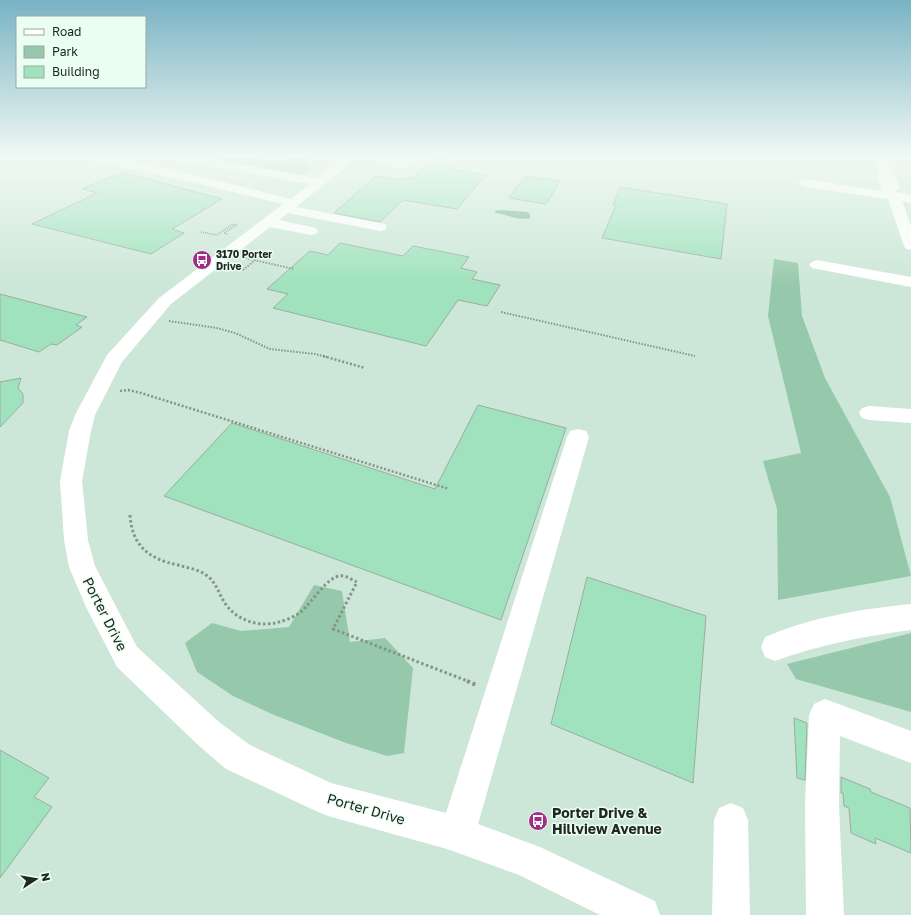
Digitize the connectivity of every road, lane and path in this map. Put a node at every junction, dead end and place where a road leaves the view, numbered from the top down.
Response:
1 (236, 200) edge
2 (301, 200) edge
3 (893, 200) edge
4 (277, 222) junction
5 (380, 227) dead end
6 (311, 231) dead end
7 (201, 232) dead end
8 (232, 235) dead end
9 (911, 246) edge
10 (243, 258) dead end
11 (255, 260) junction
12 (817, 266) dead end
13 (243, 270) dead end
14 (294, 270) dead end
15 (911, 282) edge
16 (501, 312) dead end
17 (165, 321) dead end
18 (695, 356) dead end
19 (365, 368) dead end
20 (120, 391) dead end
21 (869, 413) dead end
22 (911, 416) edge
23 (578, 437) dead end
24 (449, 489) dead end
25 (130, 514) dead end
26 (911, 617) edge
27 (775, 647) dead end
28 (482, 687) dead end
29 (911, 747) edge
30 (731, 820) dead end
31 (457, 835) junction
32 (641, 915) edge
33 (731, 915) edge
34 (825, 915) edge

1 - 4 street
2 - 4 street, Porter Drive
3 - 9 street
4 - 5 street
4 - 6 street
4 - 11 path
4 - 31 street, Porter Drive
7 - 8 path
10 - 11 path
11 - 13 path
11 - 14 path
12 - 15 street
16 - 18 path
17 - 19 path
20 - 24 path
21 - 22 street
23 - 31 street
25 - 28 path
26 - 27 street
29 - 34 street
30 - 33 street
31 - 32 street, Porter Drive

